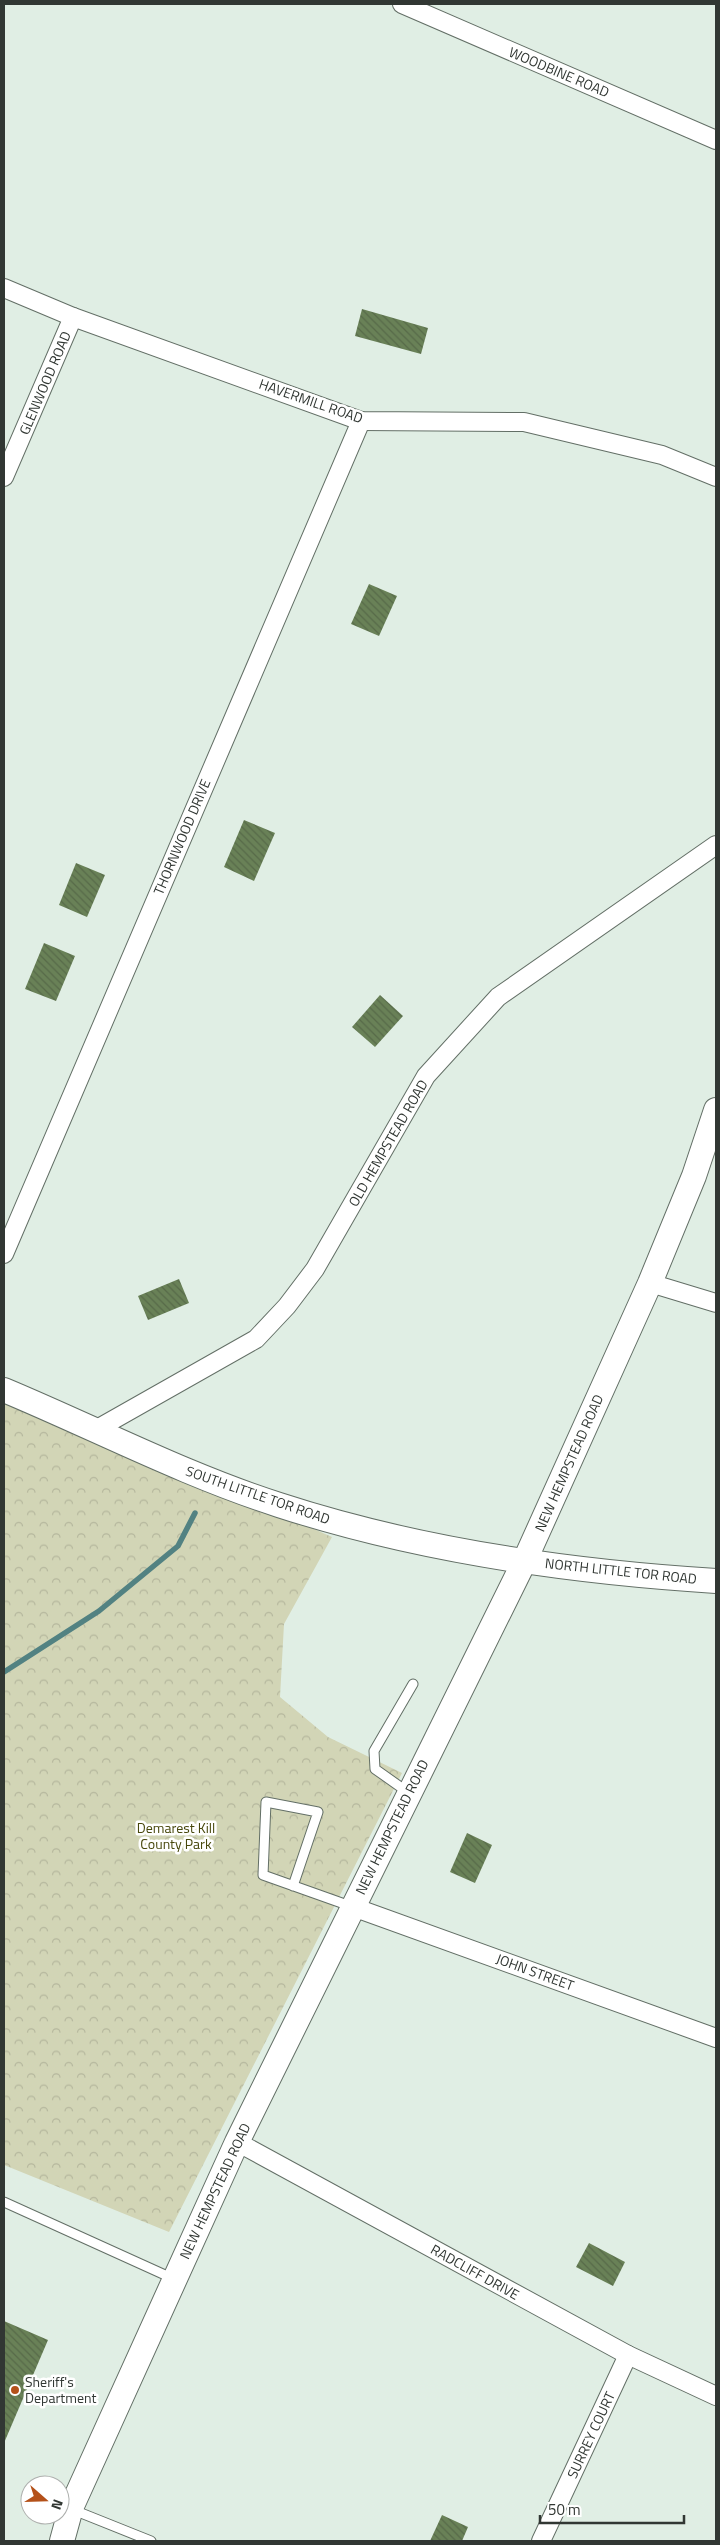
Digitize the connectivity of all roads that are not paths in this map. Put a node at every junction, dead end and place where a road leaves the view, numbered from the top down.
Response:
1 (402, 4) edge
2 (716, 140) edge
3 (4, 288) edge
4 (73, 316) junction
5 (361, 421) junction
6 (4, 477) edge
7 (716, 477) edge
8 (716, 845) edge
9 (716, 1110) edge
10 (4, 1254) edge
11 (650, 1283) junction
12 (716, 1303) edge
13 (4, 1390) edge
14 (97, 1430) junction
15 (525, 1560) junction
16 (716, 1581) edge
17 (414, 1684) dead end
18 (409, 1793) junction
19 (293, 1886) junction
20 (353, 1907) junction
21 (716, 2038) edge
22 (237, 2142) junction
23 (4, 2202) edge
24 (174, 2279) junction
25 (628, 2355) junction
26 (716, 2396) edge
27 (71, 2508) junction
28 (62, 2541) edge
29 (151, 2541) edge
30 (541, 2541) edge

1 - 2 street, WOODBINE ROAD
3 - 4 street, HAVERMILL ROAD
4 - 5 street, HAVERMILL ROAD
4 - 6 street, GLENWOOD ROAD
5 - 7 street, HAVERMILL ROAD
5 - 10 street, THORNWOOD DRIVE
8 - 14 street, OLD HEMPSTEAD ROAD
9 - 11 street, NEW HEMPSTEAD ROAD
11 - 12 street
11 - 15 street, NEW HEMPSTEAD ROAD
13 - 14 street, SOUTH LITTLE TOR ROAD
14 - 15 street, SOUTH LITTLE TOR ROAD
15 - 16 street, NORTH LITTLE TOR ROAD
15 - 18 street, NEW HEMPSTEAD ROAD
17 - 18 lane
18 - 20 street, NEW HEMPSTEAD ROAD
19 - 19 lane
19 - 20 lane
20 - 21 street, JOHN STREET
20 - 22 street, NEW HEMPSTEAD ROAD
22 - 24 street, NEW HEMPSTEAD ROAD
22 - 25 street, RADCLIFF DRIVE
23 - 24 lane
24 - 27 street, NEW HEMPSTEAD ROAD
25 - 26 street, RADCLIFF DRIVE
25 - 30 street, SURREY COURT
27 - 28 street, NEW HEMPSTEAD ROAD
27 - 29 lane

